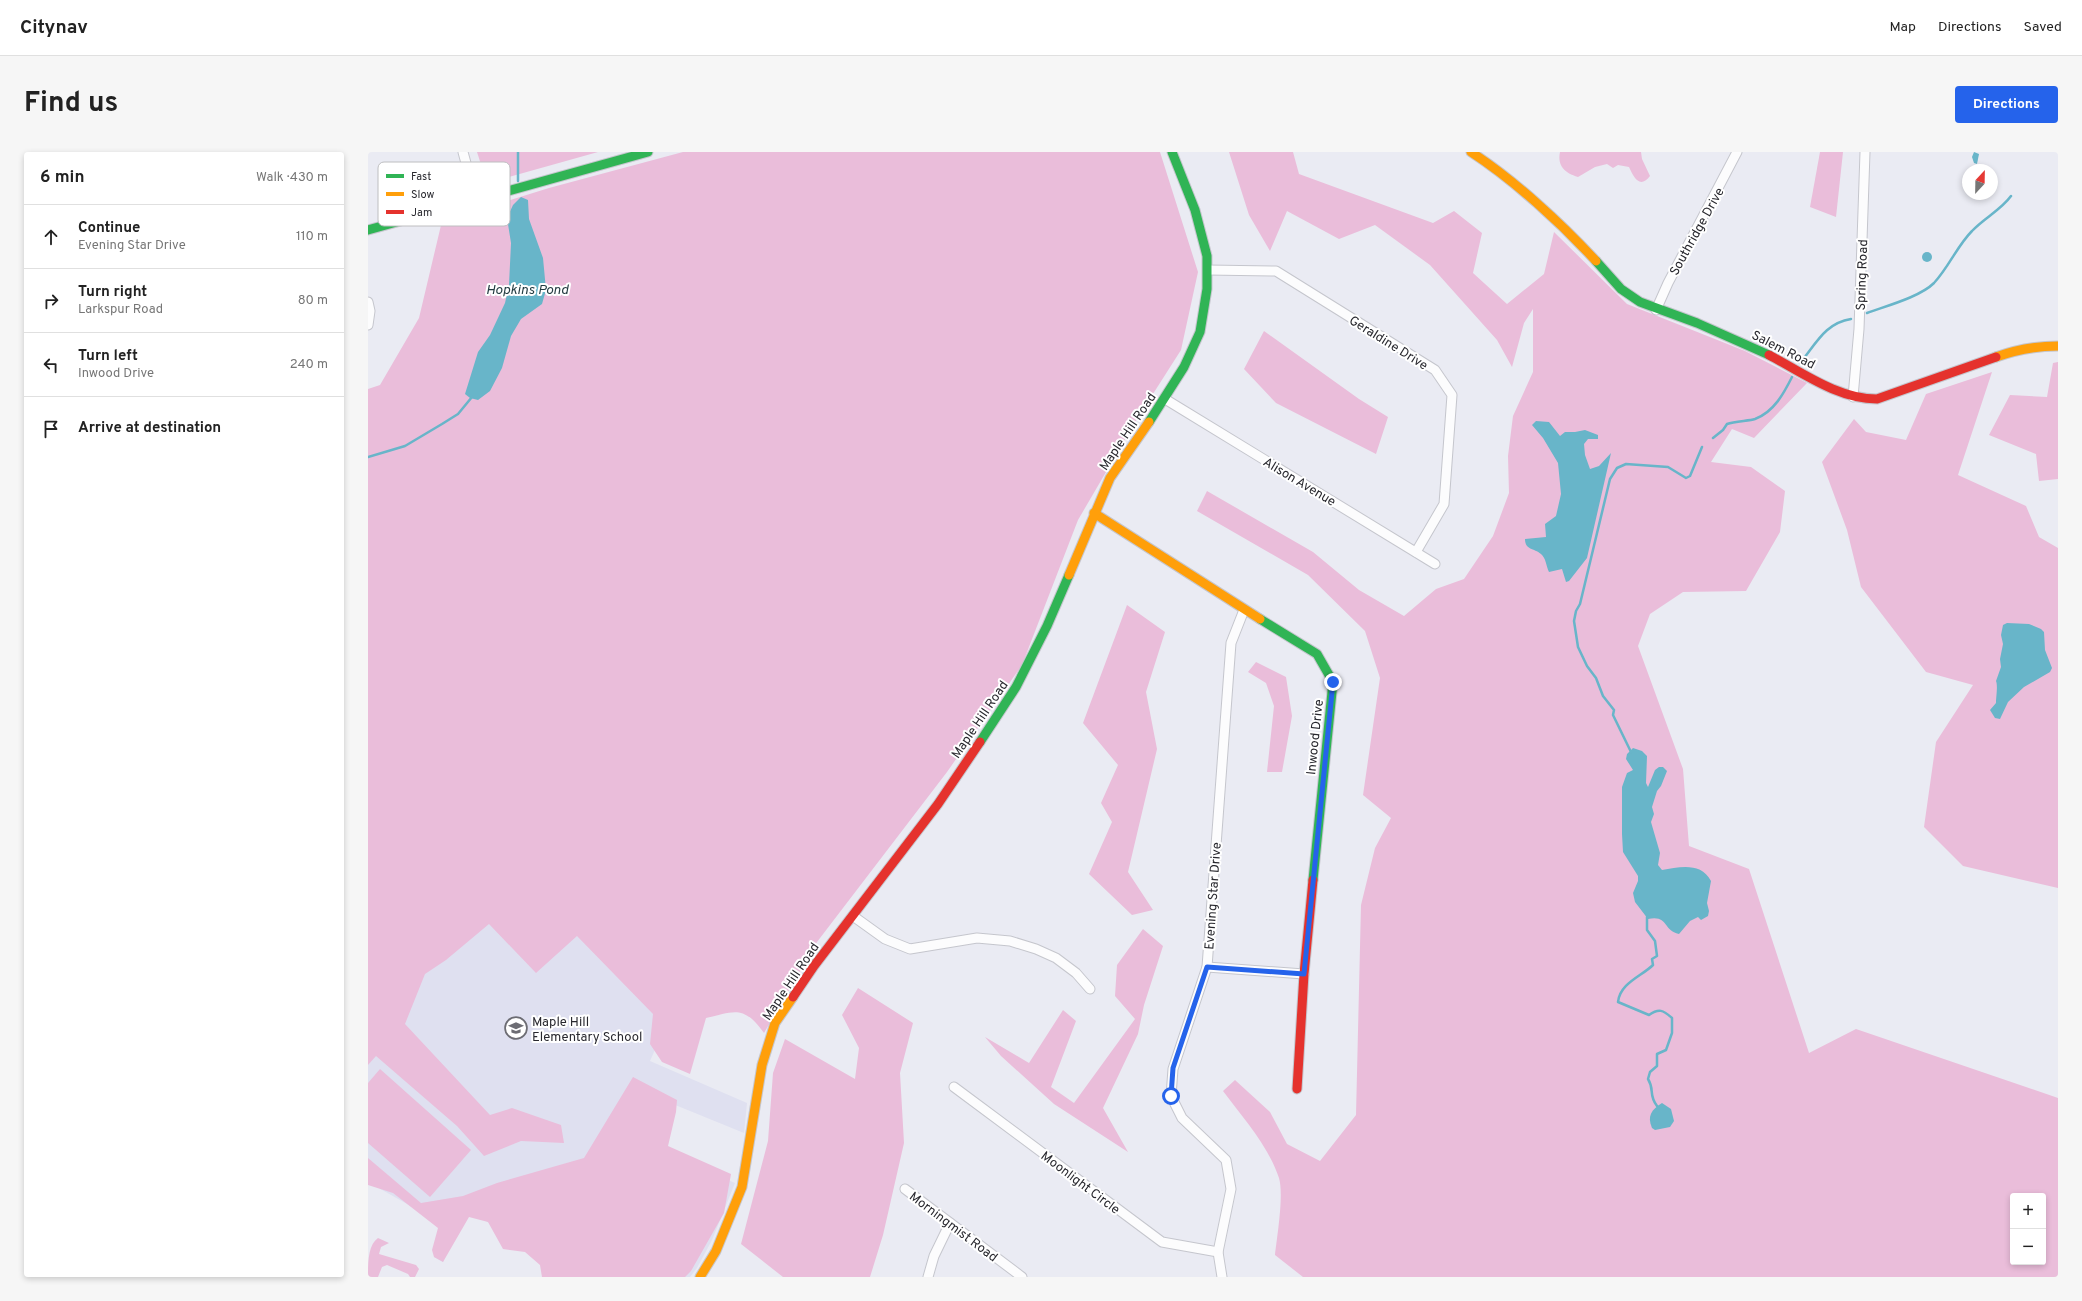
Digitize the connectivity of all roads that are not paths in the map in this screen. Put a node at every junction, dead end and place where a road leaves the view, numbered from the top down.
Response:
1 (463, 152) edge
2 (648, 152) edge
3 (1172, 152) edge
4 (1471, 152) edge
5 (1738, 152) edge
6 (1865, 152) edge
7 (635, 154) edge
8 (466, 162) edge
9 (510, 190) edge
10 (382, 226) edge
11 (368, 230) edge
12 (1208, 270) junction
13 (368, 302) edge
14 (1656, 310) junction
15 (368, 325) edge
16 (2058, 346) edge
17 (1853, 397) junction
18 (1165, 398) junction
19 (1094, 513) junction
20 (1416, 552) junction
21 (1435, 564) dead end
22 (1244, 610) junction
23 (853, 916) junction
24 (1207, 967) junction
25 (1304, 974) junction
26 (1090, 990) dead end
27 (954, 1087) dead end
28 (1297, 1089) dead end
29 (905, 1189) dead end
30 (950, 1223) junction
31 (1218, 1252) junction
32 (700, 1277) edge
33 (928, 1277) edge
34 (1022, 1277) edge
35 (1222, 1277) edge

1 - 8 street
2 - 7 street
3 - 12 street, Maple Hill Road
4 - 14 street, Salem Road
5 - 14 street, Southridge Drive
6 - 17 street, Spring Road
7 - 9 street
10 - 11 street
12 - 18 street, Maple Hill Road
12 - 20 street, Geraldine Drive
13 - 15 street
14 - 17 street, Salem Road
16 - 17 street, Salem Road
18 - 19 street, Maple Hill Road
18 - 20 street, Alison Avenue
19 - 22 street, Inwood Drive
19 - 23 street, Maple Hill Road
20 - 21 street, Alison Avenue
22 - 24 street, Evening Star Drive
22 - 25 street, Inwood Drive
23 - 26 street
23 - 32 street, Maple Hill Road
24 - 25 street
24 - 31 street, Evening Star Drive
25 - 28 street, Inwood Drive
27 - 31 street, Moonlight Circle
29 - 30 street, Morningmist Road
30 - 33 street
30 - 34 street, Morningmist Road
31 - 35 street, Evening Star Drive

